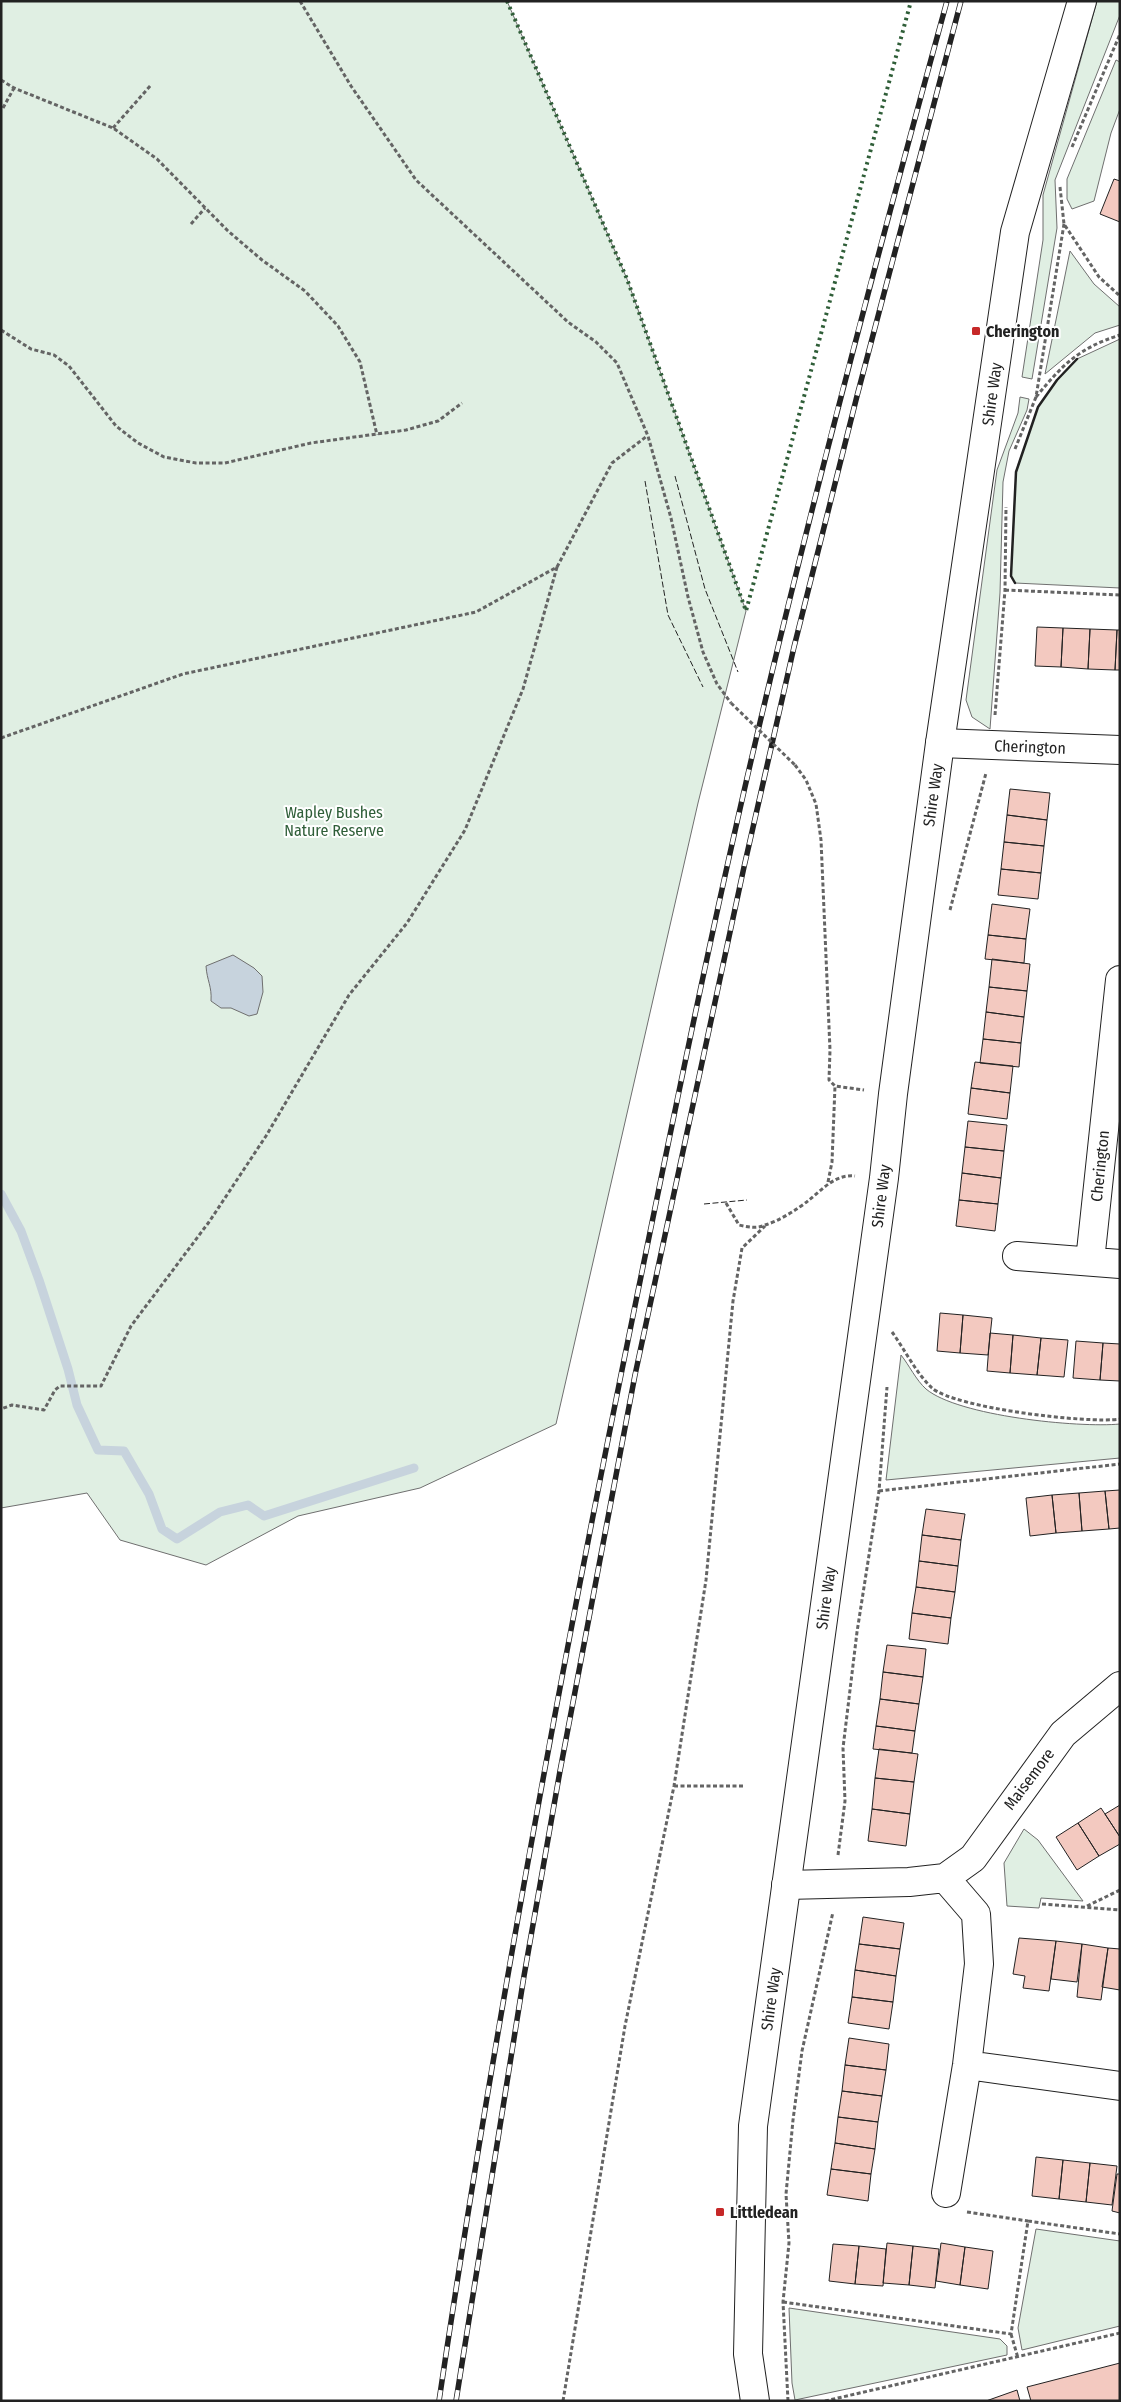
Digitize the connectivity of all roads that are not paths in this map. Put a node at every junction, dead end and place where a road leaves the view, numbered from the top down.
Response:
1 (1082, 1) edge
2 (940, 743) junction
3 (1120, 750) edge
4 (1120, 980) edge
5 (1017, 1256) dead end
6 (1090, 1261) junction
7 (1120, 1264) edge
8 (1120, 1686) edge
9 (944, 1878) junction
10 (786, 1885) junction
11 (967, 2065) junction
12 (1120, 2086) edge
13 (946, 2194) road end
14 (755, 2401) edge

1 - 2 street, Shire Way
2 - 3 street, Cherington
2 - 10 street, Shire Way
4 - 6 street, Cherington
5 - 6 street
6 - 7 street
8 - 9 street, Maisemore
9 - 10 street, Maisemore
9 - 11 street
10 - 14 street, Shire Way
11 - 12 street
11 - 13 street

